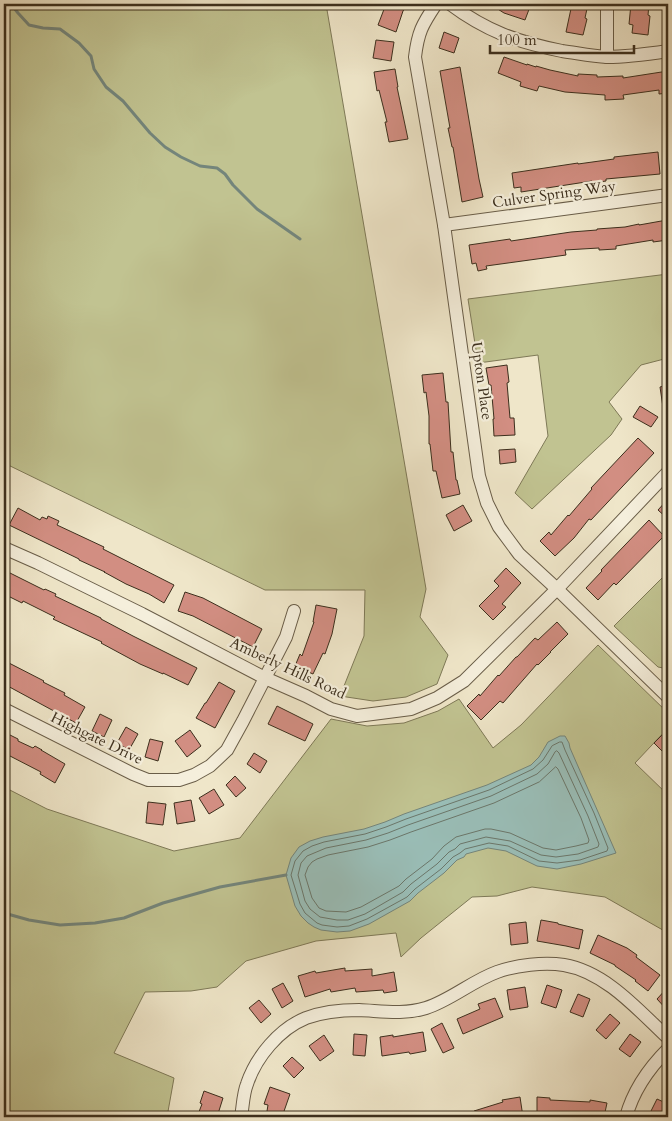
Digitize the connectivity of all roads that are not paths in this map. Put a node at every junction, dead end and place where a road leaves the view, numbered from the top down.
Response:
1 (436, 4) edge
2 (450, 4) edge
3 (607, 4) edge
4 (668, 51) edge
5 (607, 57) junction
6 (668, 195) edge
7 (444, 225) junction
8 (668, 472) edge
9 (4, 548) edge
10 (557, 589) junction
11 (294, 611) dead end
12 (265, 678) junction
13 (668, 697) edge
14 (4, 709) edge
15 (668, 1038) edge
16 (668, 1049) edge
17 (241, 1117) edge
18 (626, 1117) edge

1 - 7 street, Upton Place
2 - 5 street
3 - 5 street
4 - 5 street
6 - 7 street, Culver Spring Way
7 - 10 street, Upton Place
8 - 10 street, Amberly Hills Road
9 - 12 street, Amberly Hills Road
10 - 12 street, Amberly Hills Road
10 - 13 street, Upton Place
11 - 12 street, Highgate Drive
12 - 14 street, Highgate Drive
15 - 17 street
16 - 18 street

